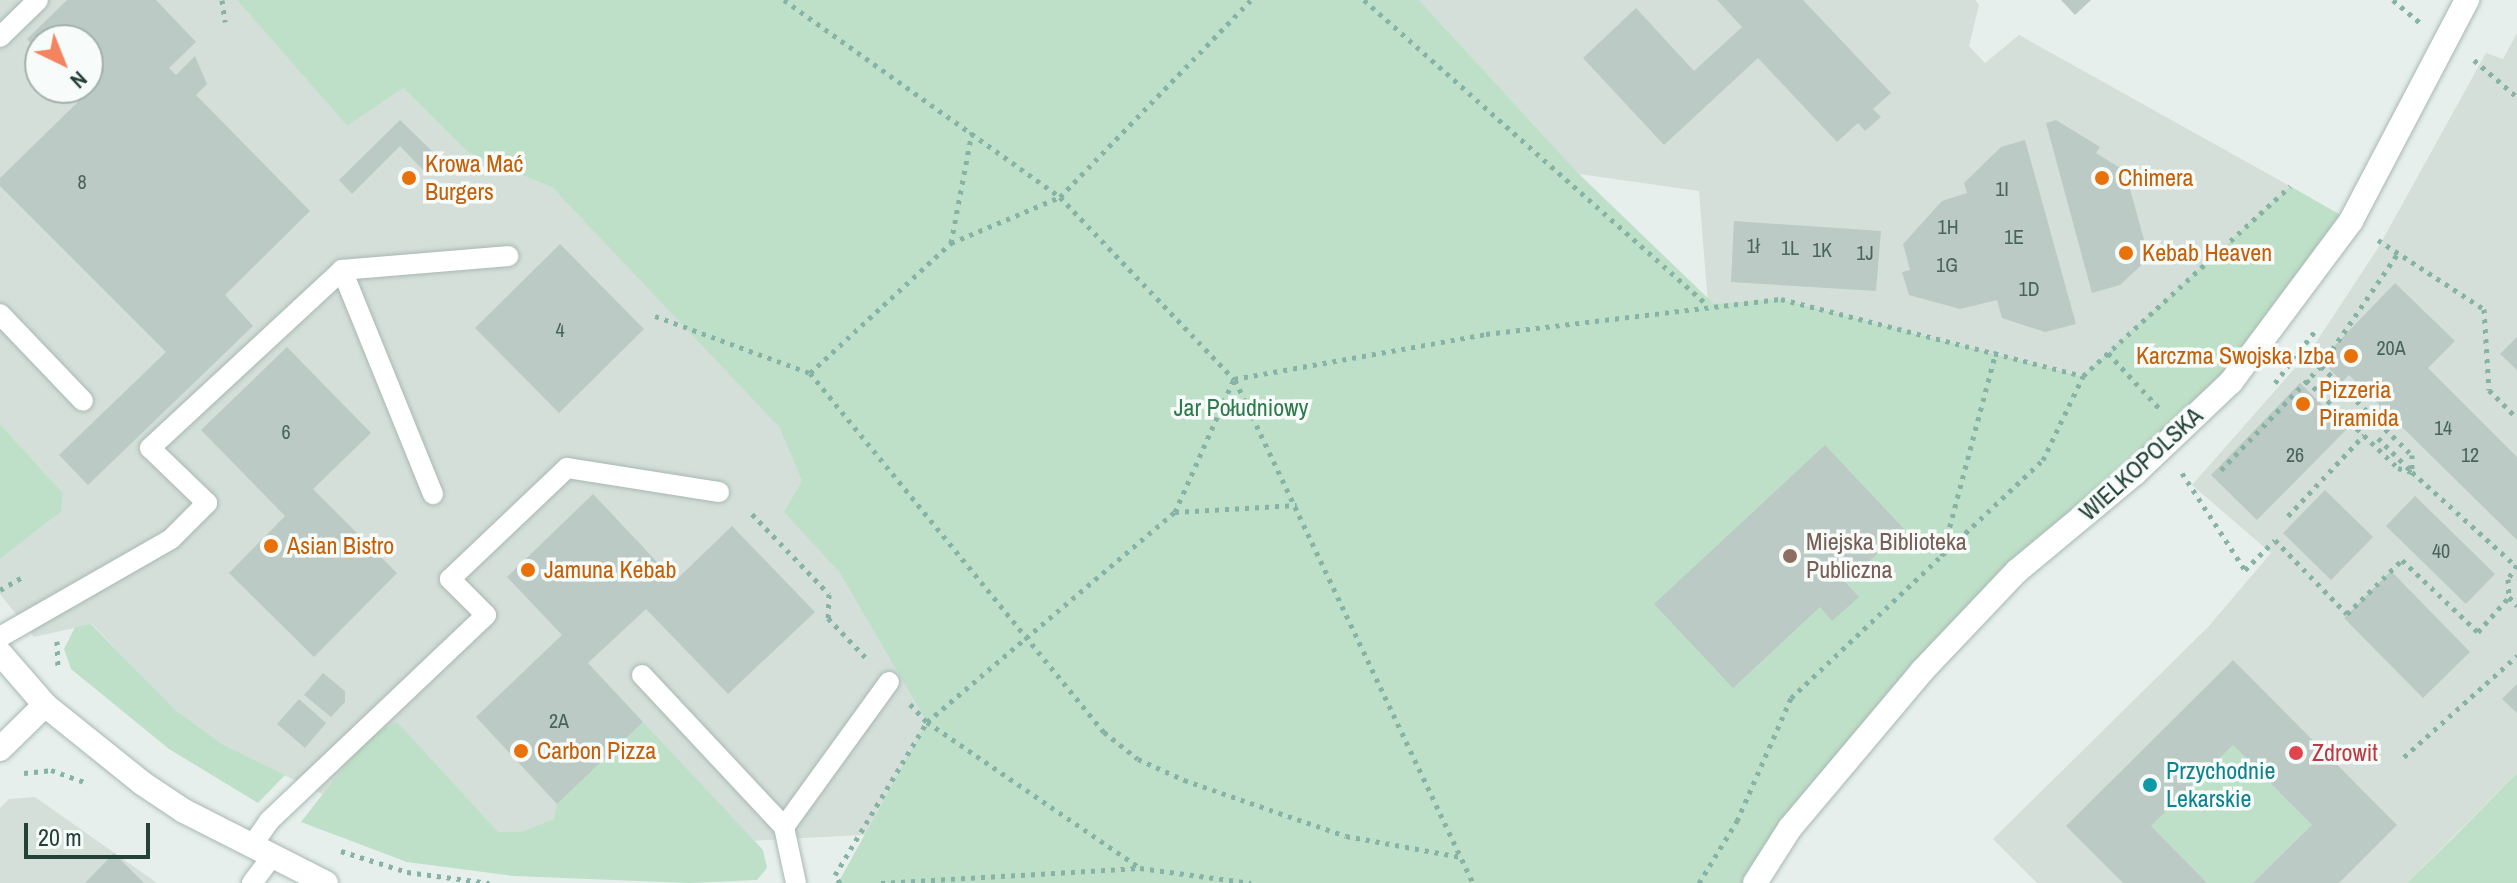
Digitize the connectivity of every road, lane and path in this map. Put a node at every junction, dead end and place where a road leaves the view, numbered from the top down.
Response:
1 (38, 0) edge
2 (222, 0) edge
3 (784, 0) edge
4 (1251, 0) edge
5 (1364, 0) edge
6 (2393, 0) edge
7 (2467, 0) edge
8 (225, 22) dead end
9 (2421, 24) dead end
10 (0, 37) edge
11 (2469, 57) dead end
12 (2517, 97) edge
13 (972, 132) junction
14 (2290, 186) dead end
15 (1060, 197) junction
16 (951, 243) junction
17 (2367, 251) dead end
18 (2398, 253) junction
19 (508, 256) dead end
20 (342, 270) junction
21 (1708, 305) junction
22 (0, 314) edge
23 (655, 316) dead end
24 (2325, 316) dead end
25 (1996, 351) junction
26 (2108, 353) junction
27 (2321, 366) junction
28 (810, 373) junction
29 (2083, 376) junction
30 (1234, 379) junction
31 (2306, 380) junction
32 (2269, 389) dead end
33 (83, 401) dead end
34 (2162, 412) dead end
35 (2517, 418) edge
36 (2364, 435) junction
37 (2378, 438) dead end
38 (2193, 462) dead end
39 (2221, 470) dead end
40 (2412, 472) junction
41 (719, 492) dead end
42 (433, 494) dead end
43 (1297, 505) junction
44 (1175, 512) junction
45 (752, 514) dead end
46 (2288, 516) dead end
47 (1942, 557) junction
48 (2517, 566) edge
49 (21, 578) dead end
50 (0, 590) edge
51 (2509, 597) junction
52 (2517, 606) edge
53 (66, 626) dead end
54 (1028, 635) junction
55 (0, 637) edge
56 (0, 653) edge
57 (2517, 656) edge
58 (642, 675) dead end
59 (68, 679) dead end
60 (889, 682) junction
61 (45, 705) junction
62 (927, 722) junction
63 (0, 749) edge
64 (2404, 757) dead end
65 (14, 777) dead end
66 (92, 788) dead end
67 (784, 827) junction
68 (333, 848) dead end
69 (261, 853) junction
70 (1461, 857) junction
71 (1140, 868) junction
72 (252, 883) edge
73 (326, 883) edge
74 (489, 883) edge
75 (796, 883) edge
76 (840, 883) edge
77 (881, 883) edge
78 (1251, 883) edge
79 (1473, 883) edge
80 (1699, 883) edge
81 (1755, 883) edge

1 - 10 lane
2 - 8 path
3 - 13 path
4 - 15 path
5 - 21 path
6 - 9 path
7 - 81 street, WIELKOPOLSKA
11 - 12 path
13 - 15 path
13 - 16 path
14 - 26 path
15 - 16 path
15 - 30 path
16 - 28 path
17 - 18 path
18 - 27 path
18 - 35 path
19 - 20 lane
20 - 42 lane
20 - 55 lane
21 - 25 path
21 - 30 path
22 - 33 lane
23 - 28 path
24 - 32 path
25 - 29 path
25 - 47 path
26 - 29 path
26 - 34 path
27 - 31 path
27 - 40 path
28 - 54 path
29 - 47 path
30 - 43 path
30 - 44 path
31 - 36 path
31 - 39 path
36 - 40 path
36 - 46 path
37 - 40 path
38 - 51 path
40 - 48 path
41 - 69 lane
43 - 44 path
43 - 70 path
44 - 54 path
45 - 60 path
47 - 80 path
48 - 51 path
49 - 50 path
51 - 52 path
53 - 59 path
54 - 62 path
54 - 70 path
56 - 61 street
57 - 64 path
58 - 67 lane
60 - 62 path
60 - 67 lane
61 - 63 street
61 - 69 street
62 - 71 path
62 - 76 path
65 - 66 path
67 - 75 lane
68 - 74 path
69 - 72 lane
69 - 73 street
70 - 79 path
71 - 77 path
71 - 78 path

